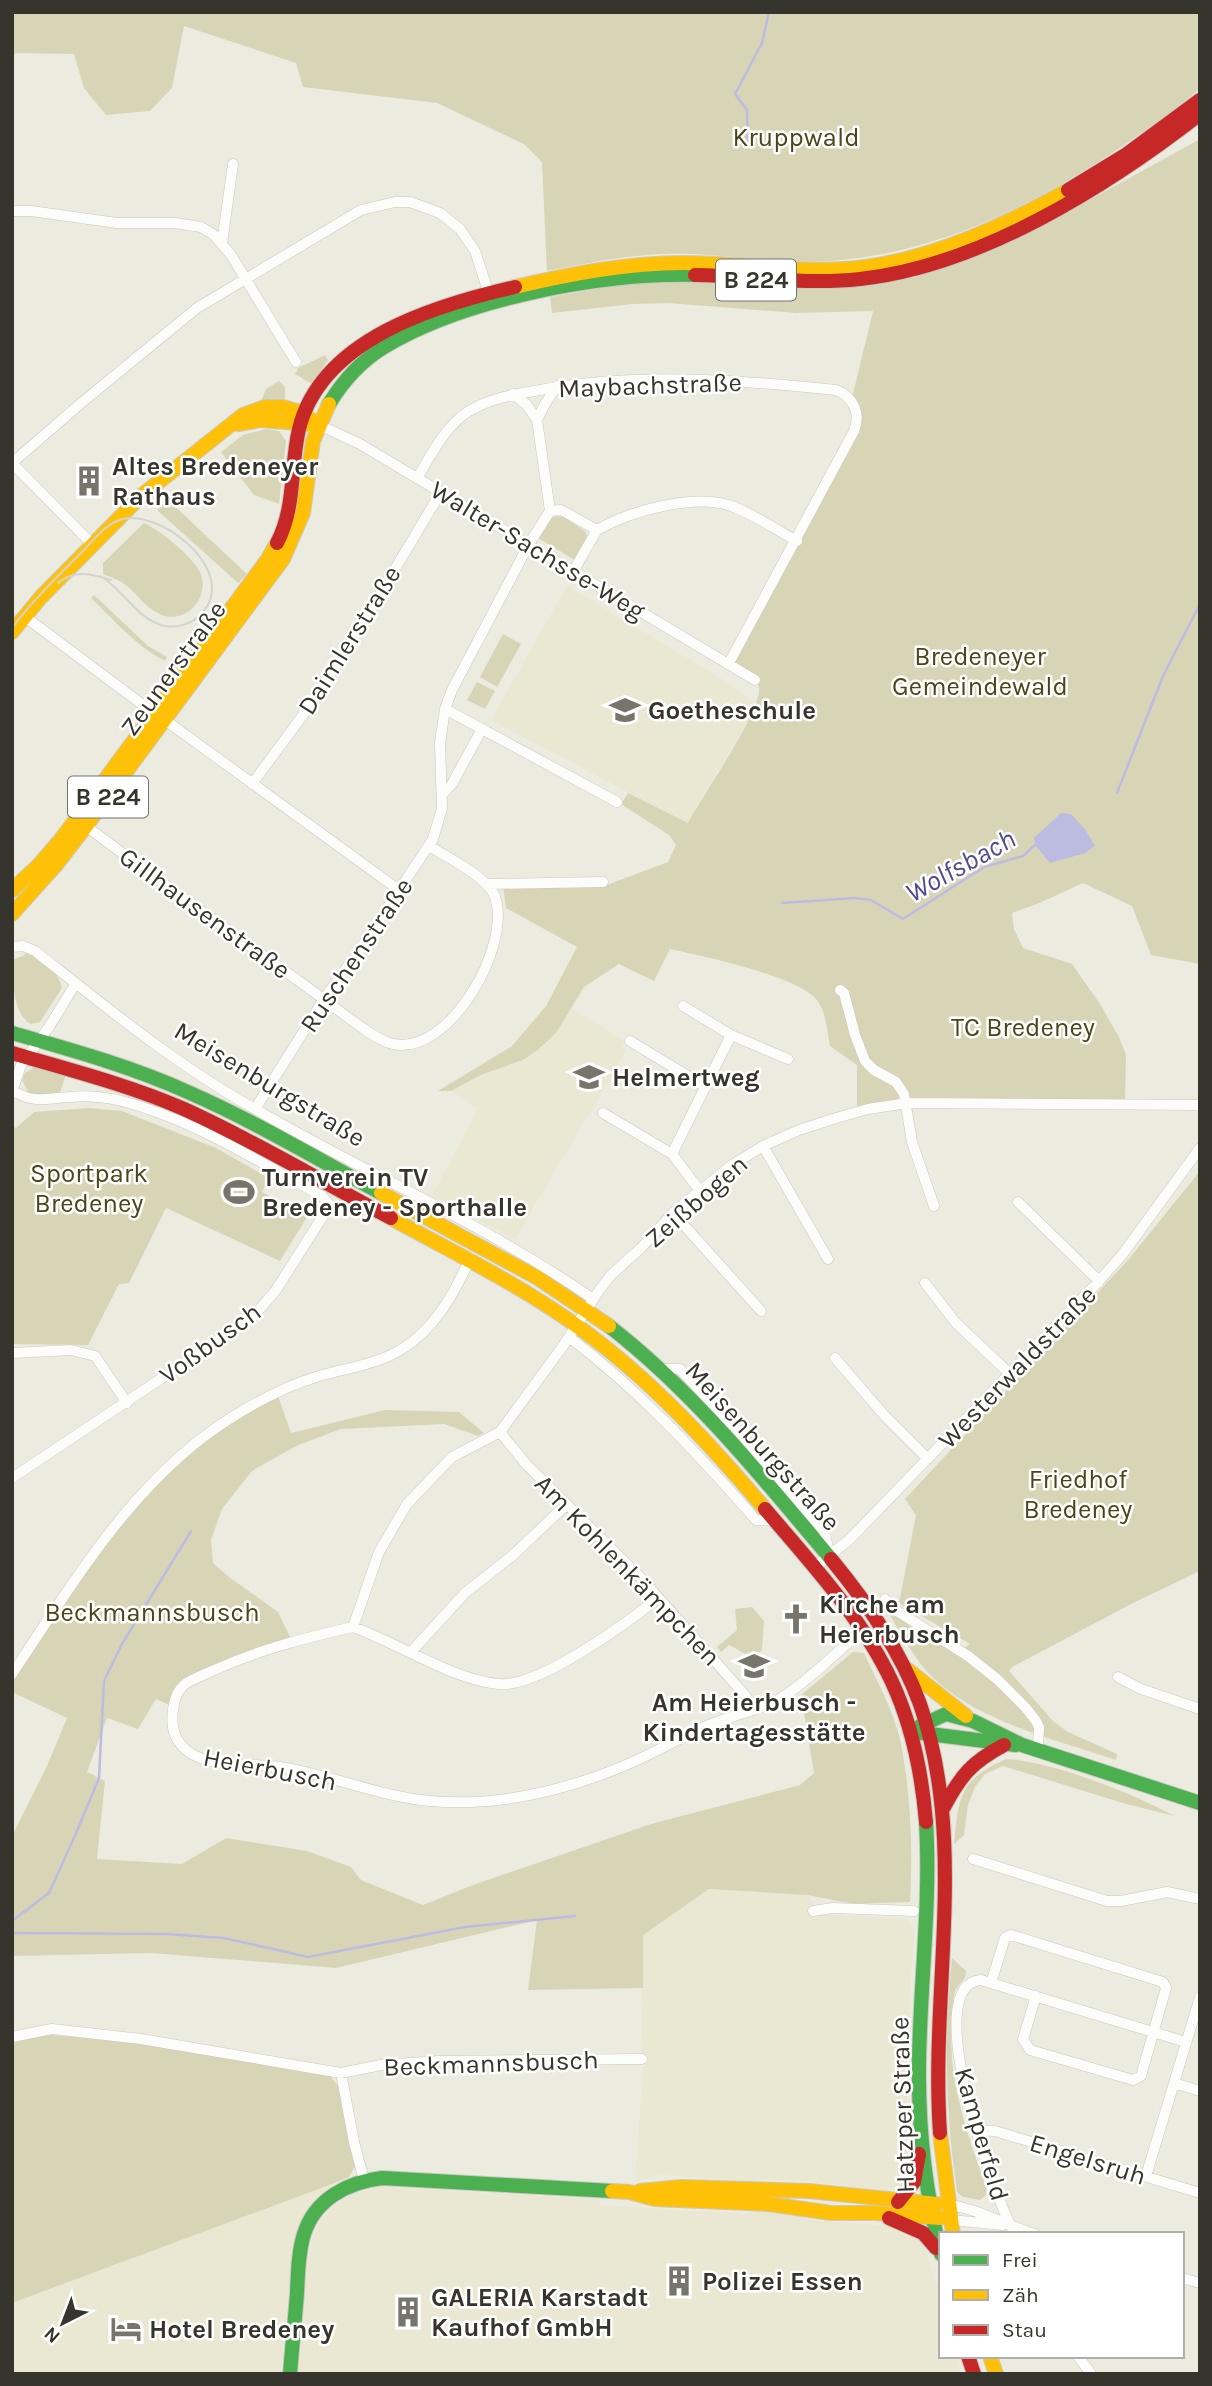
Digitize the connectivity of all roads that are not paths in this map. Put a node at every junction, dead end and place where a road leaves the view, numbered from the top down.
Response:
1 (1200, 100) edge
2 (1200, 114) edge
3 (233, 164) dead end
4 (12, 211) edge
5 (222, 243) junction
6 (246, 278) junction
7 (489, 294) junction
8 (296, 362) dead end
9 (557, 386) junction
10 (513, 394) junction
11 (303, 418) junction
12 (537, 420) junction
13 (319, 425) junction
14 (12, 463) edge
15 (417, 478) junction
16 (441, 492) junction
17 (550, 511) junction
18 (597, 530) junction
19 (797, 541) junction
20 (92, 544) junction
21 (529, 544) junction
22 (574, 570) junction
23 (24, 616) junction
24 (12, 632) edge
25 (729, 663) junction
26 (755, 680) dead end
27 (445, 709) junction
28 (160, 717) junction
29 (482, 729) junction
30 (252, 784) junction
31 (442, 795) junction
32 (617, 802) dead end
33 (86, 826) junction
34 (429, 846) junction
35 (603, 882) dead end
36 (486, 884) junction
37 (12, 890) edge
38 (398, 890) junction
39 (12, 914) edge
40 (12, 947) edge
41 (76, 983) junction
42 (840, 990) dead end
43 (324, 999) junction
44 (682, 1006) dead end
45 (12, 1032) edge
46 (731, 1035) junction
47 (39, 1040) junction
48 (630, 1041) dead end
49 (19, 1055) edge
50 (788, 1059) dead end
51 (706, 1087) junction
52 (12, 1092) edge
53 (907, 1103) junction
54 (1200, 1105) edge
55 (255, 1110) junction
56 (603, 1113) dead end
57 (763, 1146) junction
58 (1200, 1148) edge
59 (671, 1154) junction
60 (700, 1191) junction
61 (1018, 1202) dead end
62 (934, 1206) dead end
63 (673, 1213) junction
64 (470, 1258) junction
65 (828, 1259) dead end
66 (1099, 1281) junction
67 (925, 1283) dead end
68 (590, 1304) junction
69 (761, 1311) dead end
70 (573, 1331) junction
71 (12, 1353) edge
72 (835, 1358) dead end
73 (1010, 1374) junction
74 (127, 1403) junction
75 (500, 1432) junction
76 (928, 1459) junction
77 (12, 1478) edge
78 (566, 1505) junction
79 (830, 1556) junction
80 (814, 1568) junction
81 (658, 1598) junction
82 (885, 1599) dead end
83 (353, 1627) junction
84 (862, 1631) junction
85 (411, 1652) junction
86 (905, 1667) junction
87 (12, 1674) edge
88 (1118, 1677) dead end
89 (1200, 1709) edge
90 (754, 1710) junction
91 (973, 1721) junction
92 (928, 1728) junction
93 (910, 1732) junction
94 (1004, 1745) junction
95 (1022, 1745) junction
96 (1038, 1748) junction
97 (1200, 1803) edge
98 (944, 1807) junction
99 (973, 1859) dead end
100 (1200, 1899) edge
101 (813, 1911) dead end
102 (920, 1911) junction
103 (945, 1929) junction
104 (991, 1983) junction
105 (1036, 1996) junction
106 (1200, 1998) edge
107 (1154, 2032) junction
108 (12, 2037) edge
109 (1186, 2042) junction
110 (642, 2059) dead end
111 (341, 2073) junction
112 (1174, 2083) junction
113 (1200, 2091) edge
114 (921, 2128) junction
115 (975, 2130) junction
116 (1146, 2176) junction
117 (364, 2179) junction
118 (629, 2192) junction
119 (1200, 2193) edge
120 (898, 2202) junction
121 (931, 2210) junction
122 (875, 2213) junction
123 (951, 2220) edge
124 (1012, 2230) edge
125 (939, 2245) edge
126 (939, 2252) edge
127 (1080, 2358) edge
128 (290, 2374) edge
129 (1091, 2374) edge

1 - 7 main road, B 224
2 - 13 main road, B 224
3 - 5 street
4 - 5 street
5 - 6 street
6 - 7 street
6 - 8 street
6 - 14 street
7 - 11 main road, B 224
9 - 10 street, Maybachstraße
9 - 12 street
9 - 19 street, Maybachstraße
10 - 12 street
10 - 15 street, Maybachstraße
11 - 13 main road
11 - 20 main road
11 - 28 main road, Zeunerstraße / B 224
12 - 17 street
13 - 15 street, Walter-Sachsse-Weg
13 - 28 main road, Zeunerstraße / B 224
14 - 20 street
15 - 16 street, Walter-Sachsse-Weg
16 - 21 street, Walter-Sachsse-Weg
16 - 30 street, Daimlerstraße
17 - 18 street
17 - 21 street, Ruschenstraße
18 - 19 street
18 - 22 street
19 - 25 street
20 - 23 main road
21 - 22 street, Walter-Sachsse-Weg
21 - 27 street, Ruschenstraße
22 - 25 street, Walter-Sachsse-Weg
23 - 24 main road
23 - 28 street
25 - 26 street, Walter-Sachsse-Weg
27 - 29 street
27 - 31 street, Ruschenstraße
28 - 30 street
28 - 33 main road, Zeunerstraße / B 224
28 - 37 main road, Zeunerstraße / B 224
29 - 31 street, Ruschenstraße
29 - 32 street
30 - 38 street
31 - 34 street, Ruschenstraße
33 - 39 main road, Zeunerstraße / B 224
33 - 43 street, Gillhausenstraße
34 - 36 street
34 - 38 street, Ruschenstraße
35 - 36 street
36 - 43 street, Gillhausenstraße
38 - 43 street, Ruschenstraße
40 - 41 street, Meisenburgstraße
41 - 47 street
41 - 55 street, Meisenburgstraße
42 - 53 street
43 - 55 street, Ruschenstraße
44 - 46 street
45 - 47 main road, Meisenburgstraße
46 - 50 street
46 - 51 street
47 - 49 street
47 - 68 main road, Meisenburgstraße
48 - 51 street
49 - 52 street
49 - 64 main road, Meisenburgstraße
51 - 59 street
52 - 74 street, Voßbusch
53 - 54 street, Zeißbogen
53 - 57 street, Zeißbogen
53 - 62 street
55 - 68 street, Meisenburgstraße
56 - 59 street
57 - 60 street, Zeißbogen
57 - 65 street
58 - 66 street, Westerwaldstraße
59 - 60 street
60 - 63 street, Zeißbogen
61 - 66 street
63 - 68 street, Zeißbogen
63 - 69 street
64 - 70 main road, Meisenburgstraße
64 - 87 street
66 - 73 street, Westerwaldstraße
67 - 73 street
68 - 70 street, Zeißbogen
68 - 79 main road, Meisenburgstraße
70 - 75 street
70 - 80 main road, Meisenburgstraße
71 - 74 street
72 - 76 street
73 - 76 street, Westerwaldstraße
74 - 77 street, Voßbusch
75 - 78 street, Am Kohlenkämpchen
75 - 83 street
76 - 79 street, Westerwaldstraße
78 - 81 street, Am Kohlenkämpchen
78 - 85 street
79 - 80 street, Westerwaldstraße
79 - 86 main road, Meisenburgstraße
80 - 84 main road, Meisenburgstraße
81 - 85 street
81 - 90 street, Am Kohlenkämpchen
82 - 96 street
83 - 85 street
83 - 90 street, Heierbusch
84 - 90 street, Heierbusch
84 - 93 main road, Meisenburgstraße
86 - 91 main road
86 - 92 main road, Meisenburgstraße
88 - 89 street
91 - 92 main road
91 - 95 main road
92 - 93 main road
92 - 94 main road
92 - 98 main road, Hatzper Straße
93 - 102 main road, Hatzper Straße
94 - 95 main road
94 - 98 main road
95 - 96 main road
96 - 97 main road
98 - 103 main road, Hatzper Straße
99 - 100 street
101 - 102 street
102 - 103 street
102 - 114 main road, Hatzper Straße
103 - 123 main road, Hatzper Straße
104 - 105 street
104 - 107 street
104 - 115 street, Kamperfeld
105 - 107 street
105 - 107 street
106 - 109 street
107 - 109 street
108 - 111 street, Beckmannsbusch
109 - 112 street
110 - 111 street, Beckmannsbusch
111 - 117 street
112 - 113 street
112 - 116 street
114 - 120 main road
114 - 121 main road, Hatzper Straße
115 - 116 street, Engelsruh
115 - 124 street, Kamperfeld
116 - 119 street, Engelsruh
117 - 118 main road
117 - 128 main road
118 - 120 main road
118 - 122 main road
120 - 121 main road
121 - 122 main road
121 - 123 main road
121 - 125 main road, Hatzper Straße
122 - 126 main road
123 - 124 street
127 - 129 street

